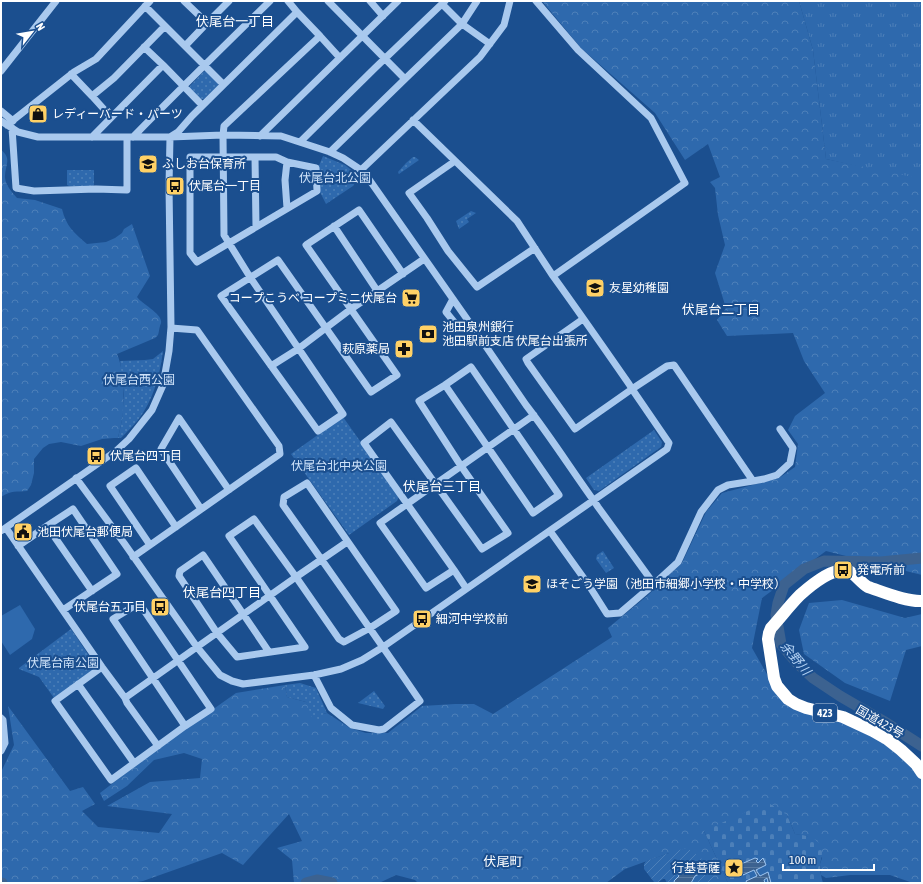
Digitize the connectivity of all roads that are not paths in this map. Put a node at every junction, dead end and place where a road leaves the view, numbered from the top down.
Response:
1 (56, 1) edge
2 (228, 1) edge
3 (270, 1) edge
4 (288, 1) edge
5 (328, 1) edge
6 (370, 1) edge
7 (398, 1) edge
8 (477, 1) edge
9 (510, 1) edge
10 (536, 1) edge
11 (187, 2) edge
12 (443, 2) edge
13 (148, 3) edge
14 (297, 12) junction
15 (383, 16) junction
16 (207, 23) junction
17 (462, 24) junction
18 (165, 26) junction
19 (320, 36) junction
20 (363, 36) junction
21 (490, 44) junction
22 (185, 46) junction
23 (144, 47) junction
24 (340, 58) junction
25 (385, 58) junction
26 (163, 65) junction
27 (205, 66) junction
28 (1, 71) edge
29 (71, 74) junction
30 (405, 79) junction
31 (223, 84) junction
32 (183, 86) junction
33 (92, 96) junction
34 (202, 105) junction
35 (1, 111) edge
36 (111, 117) junction
37 (413, 120) junction
38 (8, 124) edge
39 (223, 135) junction
40 (92, 136) junction
41 (260, 136) junction
42 (130, 137) junction
43 (170, 137) junction
44 (300, 142) junction
45 (330, 152) junction
46 (223, 157) junction
47 (255, 157) junction
48 (455, 161) junction
49 (287, 162) junction
50 (361, 170) junction
51 (287, 208) junction
52 (334, 226) junction
53 (256, 227) junction
54 (229, 243) junction
55 (535, 248) junction
56 (424, 259) junction
57 (403, 274) junction
58 (553, 276) junction
59 (250, 277) junction
60 (378, 292) junction
61 (453, 299) junction
62 (351, 309) junction
63 (583, 319) junction
64 (171, 328) junction
65 (326, 328) junction
66 (474, 329) junction
67 (298, 349) junction
68 (272, 366) junction
69 (445, 385) junction
70 (632, 389) junction
71 (534, 415) junction
72 (513, 429) junction
73 (780, 429) dead end
74 (487, 447) junction
75 (461, 466) junction
76 (76, 478) junction
77 (754, 480) junction
78 (435, 484) junction
79 (229, 490) junction
80 (594, 501) junction
81 (407, 503) junction
82 (202, 509) junction
83 (47, 526) junction
84 (176, 527) junction
85 (3, 529) edge
86 (550, 531) junction
87 (347, 542) junction
88 (150, 545) junction
89 (18, 546) junction
90 (133, 557) junction
91 (322, 560) junction
92 (454, 570) junction
93 (296, 577) junction
94 (654, 584) junction
95 (466, 588) junction
96 (92, 591) junction
97 (270, 595) junction
98 (922, 600) edge
99 (63, 610) junction
100 (243, 614) junction
101 (370, 628) junction
102 (217, 633) junction
103 (196, 647) junction
104 (383, 647) junction
105 (269, 652) junction
106 (178, 660) junction
107 (102, 667) junction
108 (314, 676) junction
109 (153, 678) junction
110 (78, 684) junction
111 (125, 698) junction
112 (1, 718) edge
113 (185, 726) junction
114 (158, 746) junction
115 (1, 751) edge
116 (134, 763) junction
117 (922, 773) edge

1 - 28 street
2 - 16 street
3 - 27 street
4 - 14 street
5 - 20 street
6 - 15 street
7 - 15 street
8 - 17 street
9 - 21 street
10 - 58 street
11 - 16 street
12 - 17 street
12 - 25 street
13 - 18 street
13 - 29 street
14 - 19 street
14 - 31 street
15 - 20 street
16 - 22 street
17 - 21 street
17 - 30 street
18 - 22 street
18 - 23 street
19 - 24 street
19 - 39 street
20 - 24 street
20 - 25 street
21 - 37 street
22 - 27 street
23 - 26 street
23 - 33 street
24 - 41 street
25 - 30 street
25 - 44 street
26 - 32 street
26 - 36 street
27 - 31 street
27 - 32 street
29 - 33 street
29 - 38 street
30 - 45 street
31 - 34 street
32 - 34 street
32 - 42 street
33 - 36 street
34 - 43 street
35 - 38 street
36 - 40 street
37 - 48 street
37 - 50 street
38 - 40 street
38 - 42 street
39 - 41 street
39 - 43 street
39 - 46 street
40 - 42 street
41 - 44 street
42 - 43 street
43 - 64 street
44 - 45 street
45 - 50 street
46 - 47 street
46 - 54 street
46 - 54 street
47 - 49 street
47 - 53 street
48 - 55 street
48 - 55 street
49 - 51 street
49 - 51 street
50 - 56 street
51 - 53 street
52 - 57 street
52 - 60 street
52 - 62 street
53 - 54 street
54 - 59 street
55 - 58 street
56 - 57 street
56 - 61 street
57 - 60 street
58 - 63 street
59 - 65 street
59 - 67 street
59 - 68 street
60 - 62 street
61 - 66 street
61 - 66 street
62 - 65 street
62 - 65 street
63 - 70 street
63 - 70 street
64 - 76 street
64 - 79 street
65 - 67 street
66 - 71 street
67 - 68 street
67 - 68 street
69 - 72 street
69 - 74 street
69 - 75 street
70 - 77 street
70 - 80 street
71 - 72 street
71 - 80 street
72 - 74 street
72 - 74 street
73 - 77 street
74 - 75 street
75 - 78 street
75 - 78 street
76 - 85 street
76 - 90 street
77 - 94 street
78 - 81 street
78 - 81 street
79 - 82 street
79 - 82 street
80 - 86 street
80 - 94 street
81 - 92 street
81 - 92 street
82 - 84 street
83 - 89 street
83 - 96 street
83 - 96 street
84 - 88 street
84 - 88 street
85 - 89 street
86 - 94 street
86 - 95 street
87 - 91 street
87 - 91 street
87 - 101 street
88 - 90 street
89 - 99 street
90 - 103 street
91 - 93 street
91 - 101 street
92 - 95 street
93 - 97 street
93 - 97 street
93 - 101 street
95 - 104 street
96 - 99 street
97 - 100 street
97 - 105 street
98 - 117 highway, 国道423号 / 423
99 - 107 street
100 - 102 street
100 - 102 street
100 - 105 street
101 - 104 street
102 - 103 street
102 - 105 street
103 - 106 street
103 - 108 street
104 - 108 street
104 - 108 street
106 - 109 street
106 - 109 street
106 - 113 street
107 - 110 street
107 - 111 street
109 - 111 street
109 - 113 street
110 - 116 street
110 - 116 street
111 - 114 street
112 - 115 street
113 - 114 street
114 - 116 street

